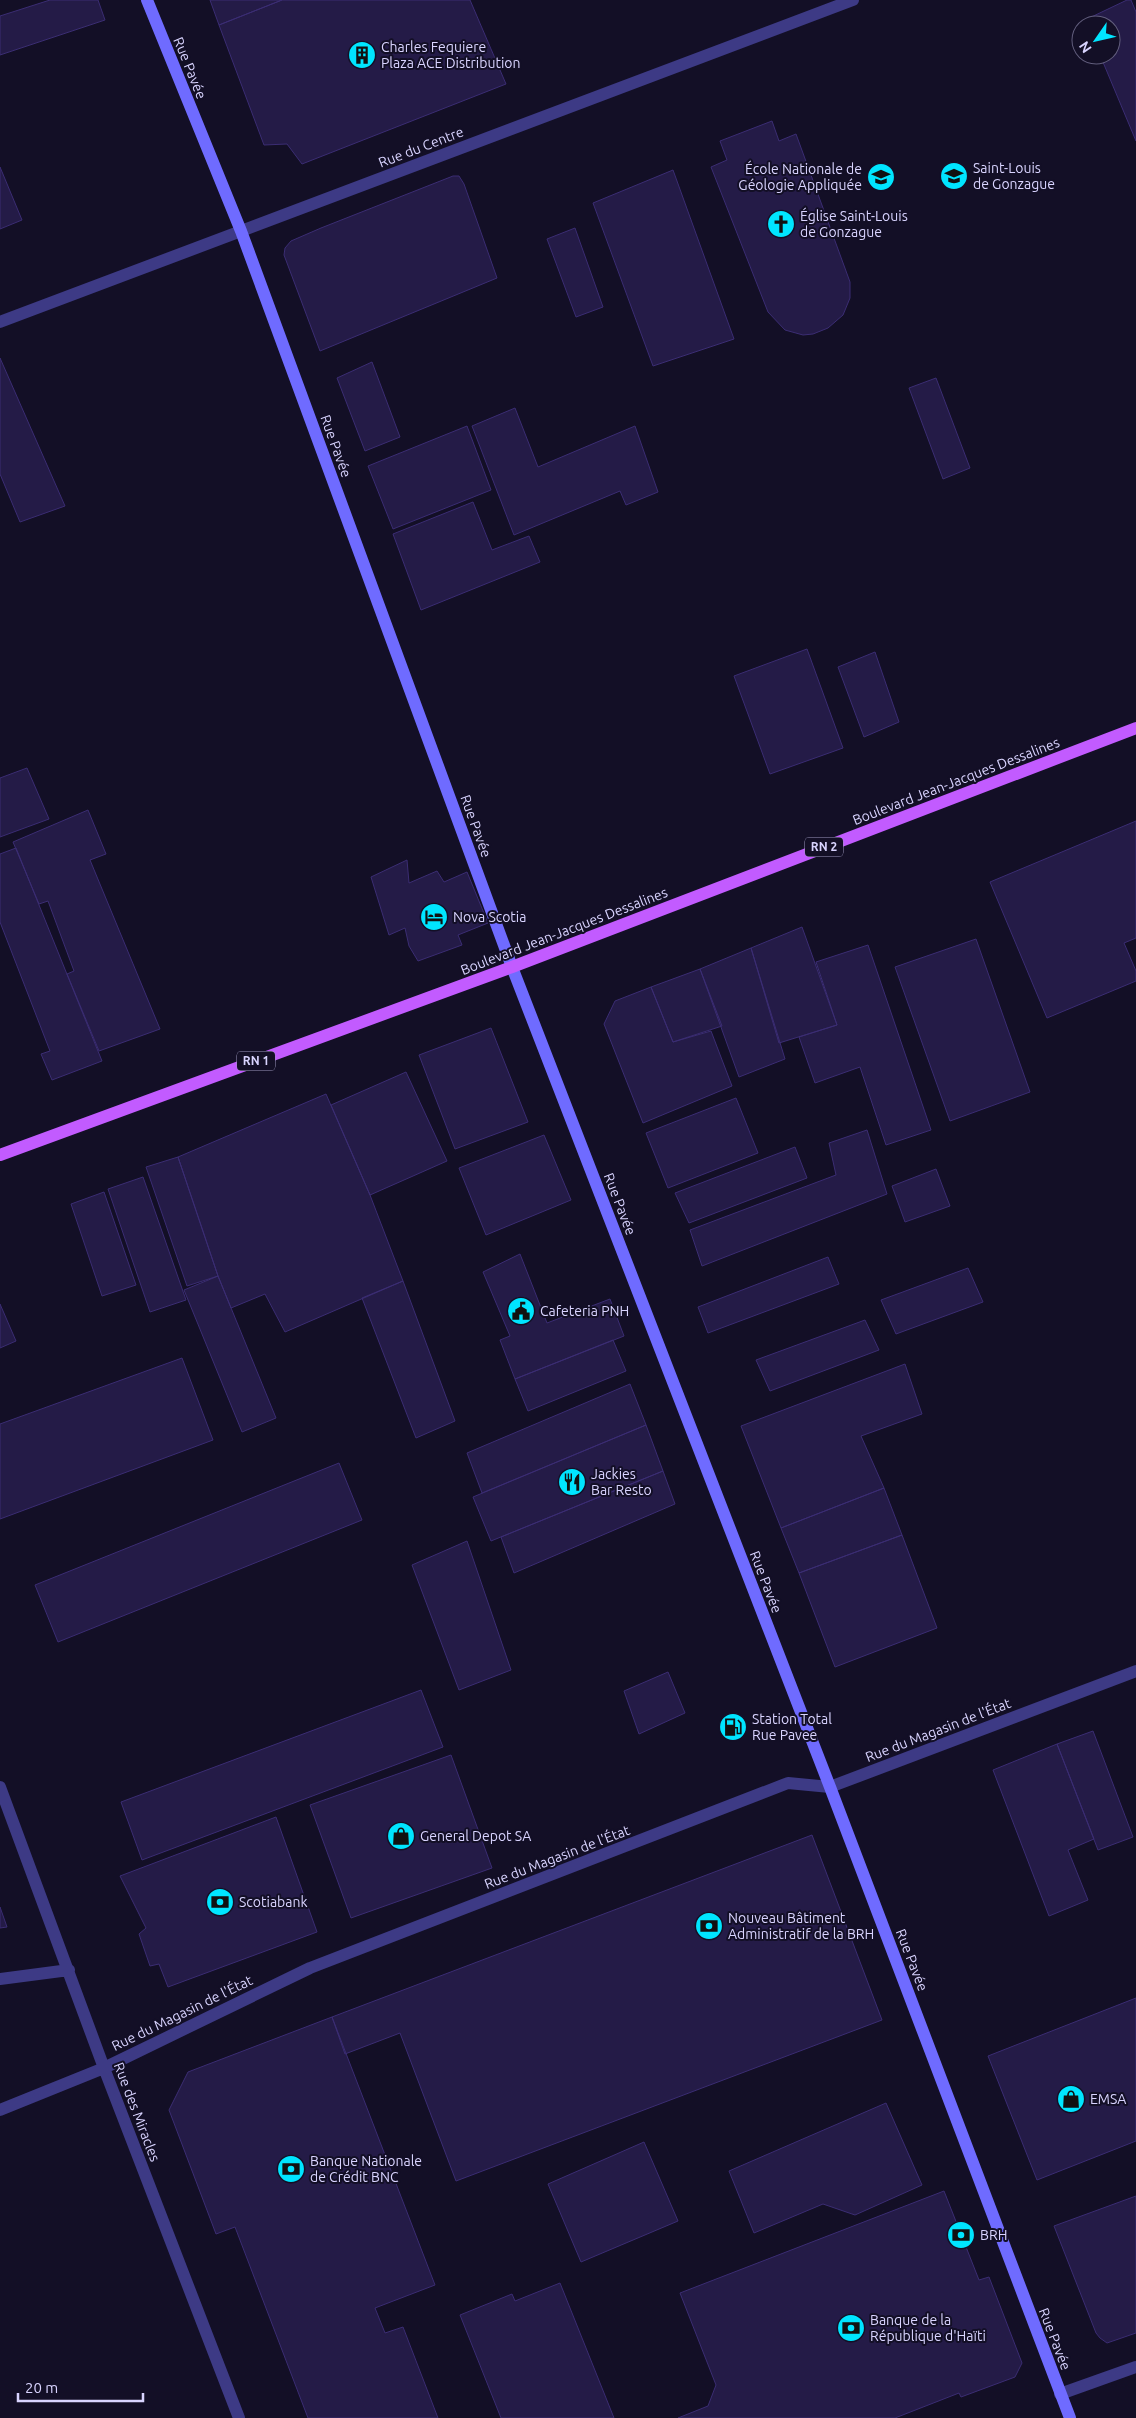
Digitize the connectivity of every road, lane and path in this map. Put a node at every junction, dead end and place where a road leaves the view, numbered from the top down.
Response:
1 (147, 0) edge
2 (853, 0) edge
3 (241, 231) junction
4 (0, 322) edge
5 (1136, 728) edge
6 (512, 967) junction
7 (0, 1155) edge
8 (1136, 1671) edge
9 (0, 1787) edge
10 (830, 1787) junction
11 (69, 1970) junction
12 (0, 1979) edge
13 (104, 2068) junction
14 (0, 2110) edge
15 (1136, 2366) edge
16 (1060, 2394) junction
17 (240, 2418) edge
18 (1070, 2418) edge

1 - 3 main road, Rue Pavée
2 - 3 street, Rue du Centre
3 - 4 street, Rue du Centre
3 - 6 main road, Rue Pavée
5 - 6 main road, Boulevard Jean-Jacques Dessalines / RN 2
6 - 7 main road, Boulevard Jean-Jacques Dessalines / RN 1
6 - 10 main road, Rue Pavée
8 - 10 street, Rue du Magasin de l'État
9 - 11 street, Rue des Miracles
10 - 13 street, Rue du Magasin de l'État
10 - 16 main road, Rue Pavée
11 - 12 street
11 - 13 street, Rue des Miracles
13 - 14 street, Rue du Magasin de l'État
13 - 17 street, Rue des Miracles
15 - 16 street
16 - 18 main road, Rue Pavée

